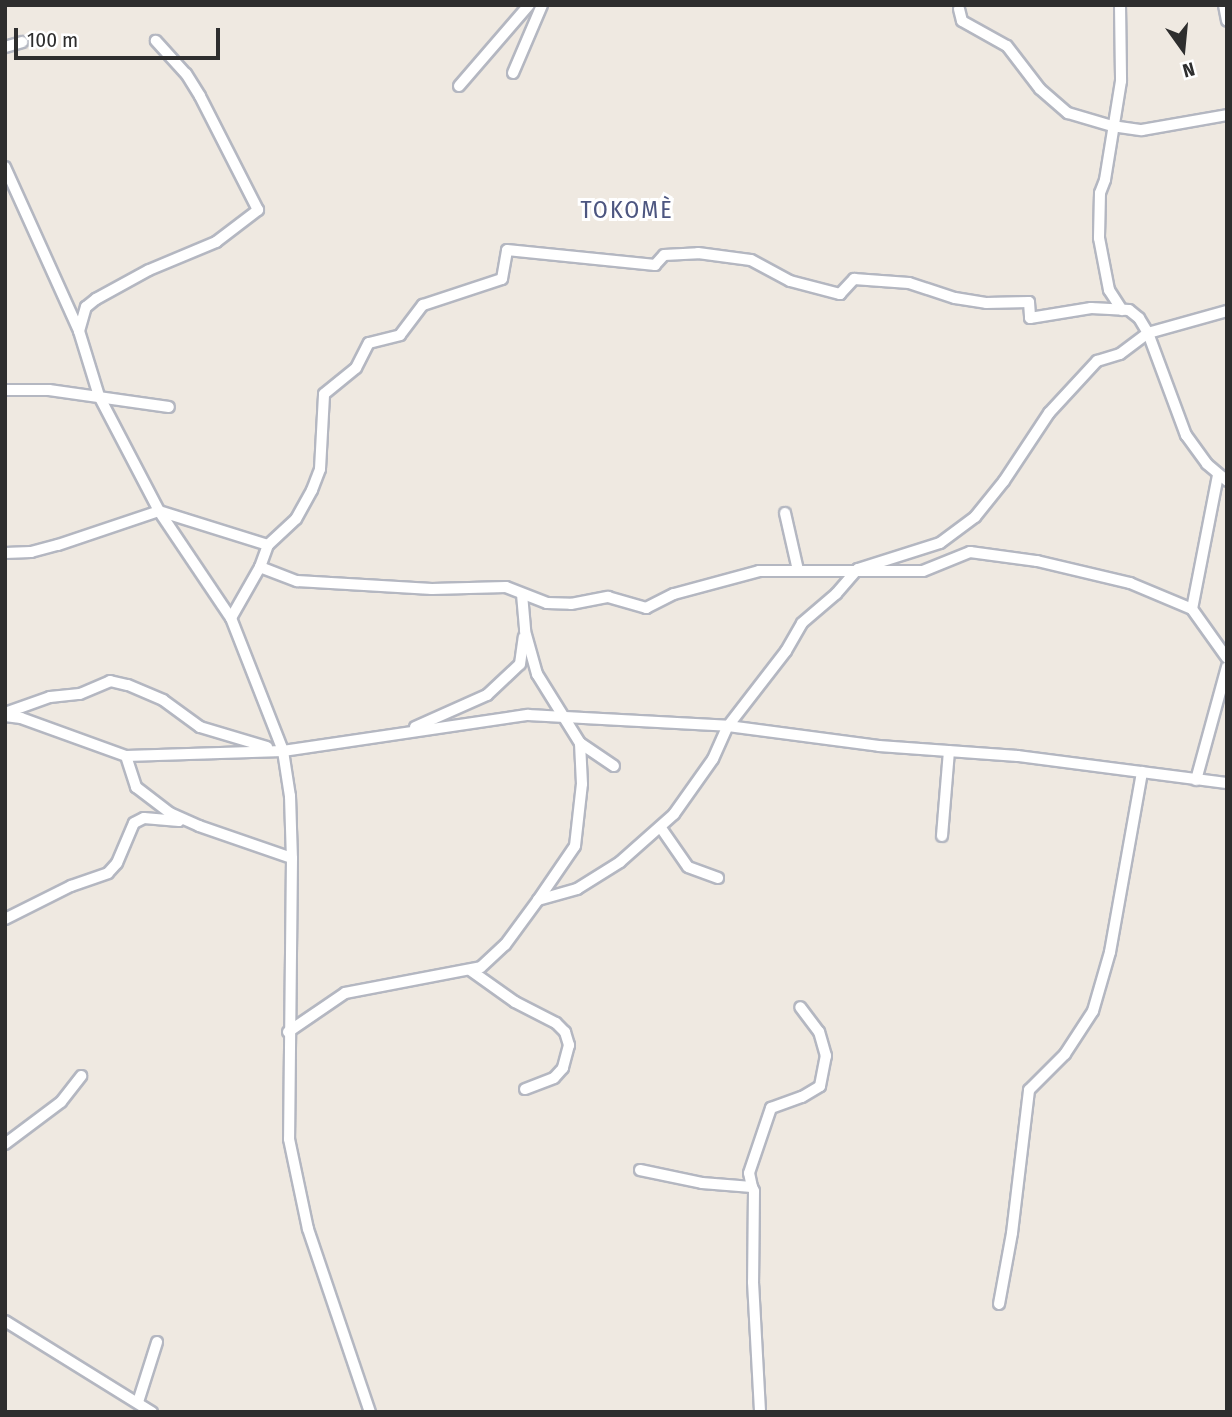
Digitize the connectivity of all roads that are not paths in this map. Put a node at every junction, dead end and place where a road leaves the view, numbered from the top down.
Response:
1 (529, 5) edge
2 (542, 5) edge
3 (1120, 5) edge
4 (1224, 5) edge
5 (959, 9) dead end
6 (1227, 21) edge
7 (156, 41) dead end
8 (23, 42) dead end
9 (5, 47) edge
10 (513, 73) dead end
11 (459, 86) dead end
12 (1227, 115) edge
13 (1112, 127) junction
14 (5, 167) edge
15 (86, 307) junction
16 (1122, 310) junction
17 (1227, 311) edge
18 (70, 313) junction
19 (79, 331) junction
20 (1148, 332) junction
21 (5, 390) edge
22 (99, 396) junction
23 (169, 407) dead end
24 (1222, 478) edge
25 (159, 511) junction
26 (785, 513) dead end
27 (268, 545) junction
28 (5, 553) edge
29 (260, 567) junction
30 (858, 569) junction
31 (798, 570) junction
32 (522, 594) junction
33 (1192, 608) junction
34 (231, 618) junction
35 (525, 631) junction
36 (1227, 657) edge
37 (1227, 667) edge
38 (5, 714) edge
39 (562, 717) junction
40 (728, 726) junction
41 (397, 734) junction
42 (580, 743) junction
43 (283, 751) junction
44 (949, 751) junction
45 (126, 756) junction
46 (614, 766) dead end
47 (1142, 772) junction
48 (1196, 780) junction
49 (1227, 783) edge
50 (189, 822) junction
51 (661, 828) junction
52 (942, 836) dead end
53 (292, 858) junction
54 (719, 878) dead end
55 (538, 900) junction
56 (5, 919) edge
57 (470, 970) junction
58 (800, 1007) dead end
59 (288, 1032) junction
60 (80, 1076) dead end
61 (525, 1089) dead end
62 (5, 1144) edge
63 (640, 1170) dead end
64 (752, 1187) junction
65 (999, 1304) dead end
66 (5, 1321) edge
67 (157, 1342) dead end
68 (138, 1402) junction
69 (152, 1412) edge
70 (370, 1412) edge
71 (760, 1412) edge

1 - 11 street
2 - 10 street
3 - 13 street
4 - 6 street
5 - 13 street
7 - 15 street
8 - 9 street
12 - 13 street
13 - 16 street
14 - 18 street
15 - 18 street
15 - 19 street
16 - 20 street
16 - 27 street
17 - 20 street
18 - 19 street
19 - 22 street
20 - 24 street
20 - 30 street
21 - 22 street
22 - 23 street
22 - 25 street
24 - 33 street
25 - 27 street
25 - 28 street
25 - 34 street
26 - 31 street
27 - 29 street
29 - 32 street
29 - 34 street
30 - 31 street
30 - 33 street
30 - 40 street
31 - 32 street
32 - 35 street
33 - 36 street
34 - 43 street
35 - 39 street
35 - 41 street
37 - 48 street
38 - 43 street
38 - 45 street
39 - 40 street
39 - 41 street
39 - 42 street
40 - 44 street
40 - 51 street
41 - 43 street
42 - 46 street
42 - 55 street
43 - 45 street
43 - 53 street
44 - 47 street
44 - 52 street
45 - 50 street
47 - 48 street
47 - 65 street
48 - 49 street
50 - 53 street
50 - 56 street
51 - 54 street
51 - 55 street
53 - 59 street
55 - 57 street
57 - 59 street
57 - 61 street
58 - 64 street
59 - 70 street
60 - 62 street
63 - 64 street
64 - 71 street
66 - 68 street
67 - 68 street
68 - 69 street

